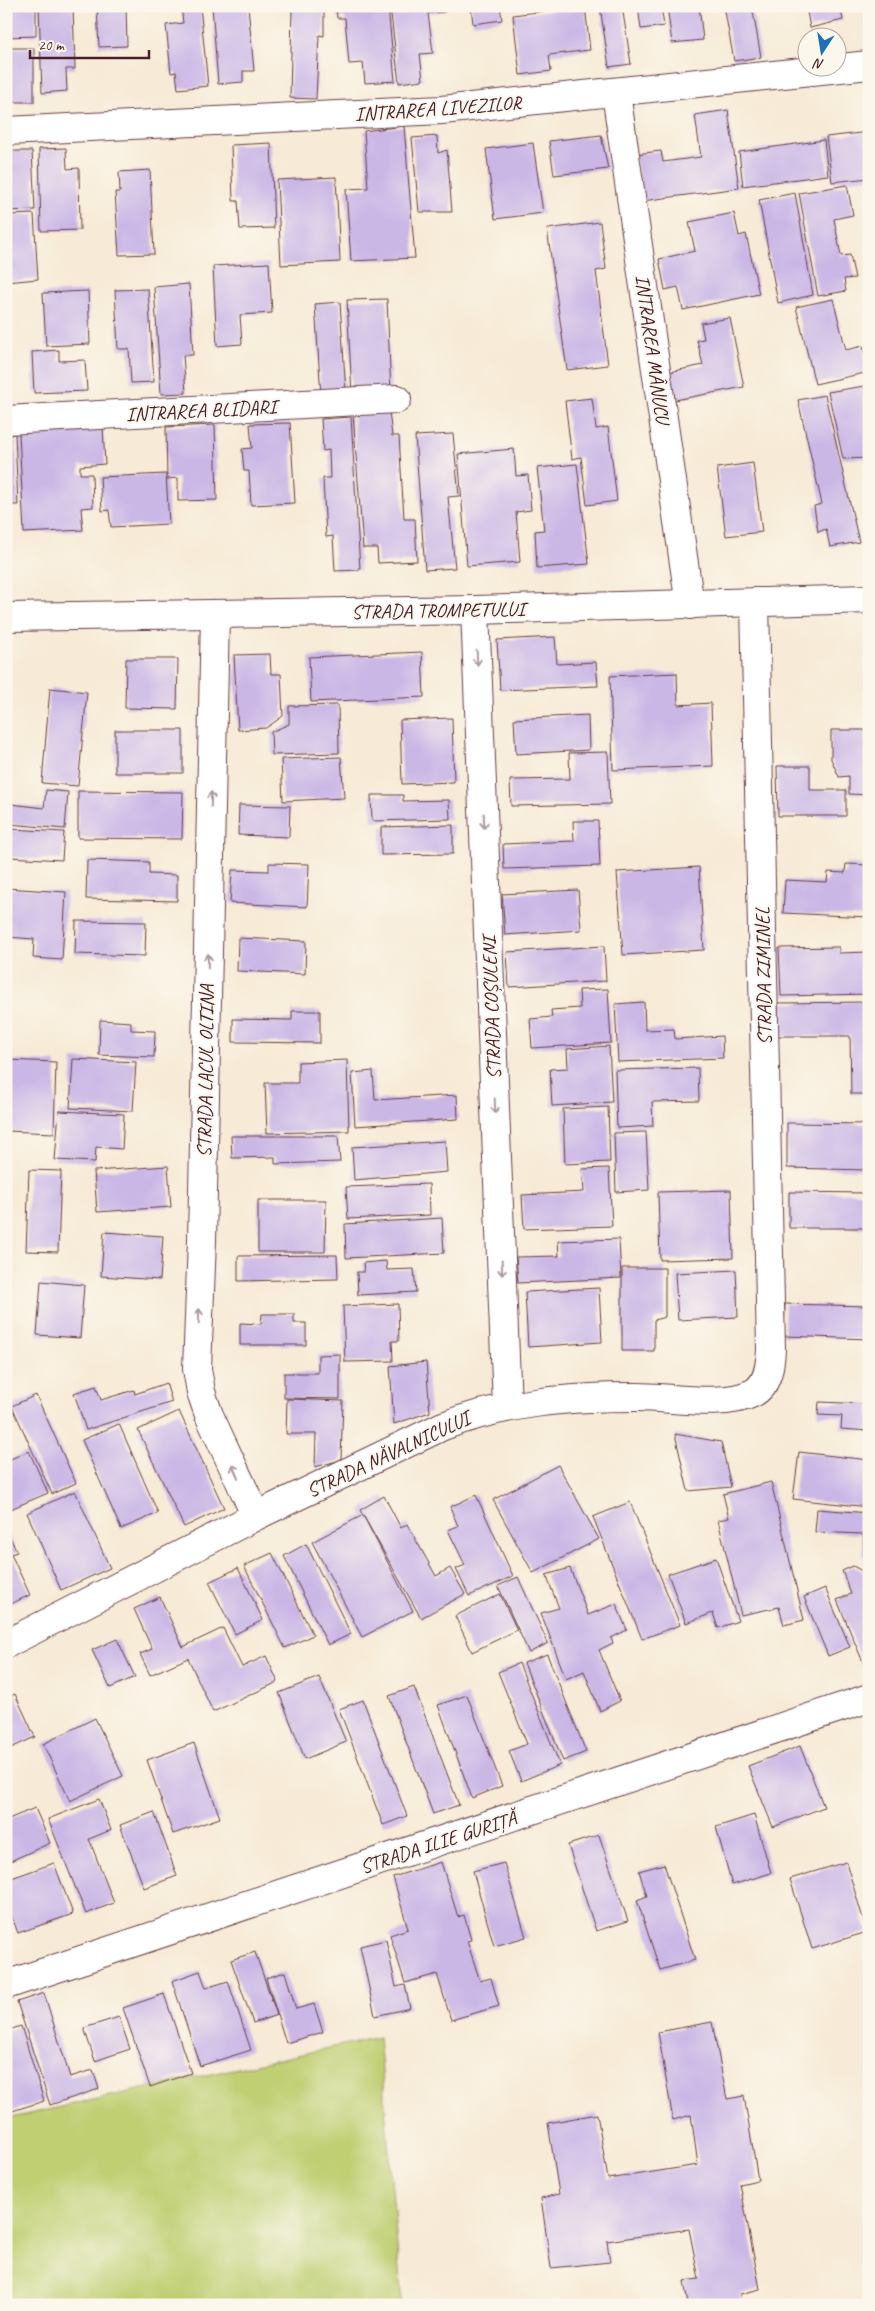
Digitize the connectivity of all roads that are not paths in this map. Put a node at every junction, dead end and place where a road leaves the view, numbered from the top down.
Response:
1 (869, 65) edge
2 (616, 93) junction
3 (6, 131) edge
4 (396, 399) dead end
5 (6, 420) edge
6 (869, 599) edge
7 (755, 602) junction
8 (690, 605) junction
9 (475, 610) junction
10 (215, 614) junction
11 (6, 617) edge
12 (771, 1350) joint
13 (507, 1406) junction
14 (256, 1516) junction
15 (6, 1644) edge
16 (869, 1698) edge
17 (6, 1985) edge

1 - 2 street, INTRAREA LIVEZILOR
2 - 3 street, INTRAREA LIVEZILOR
2 - 8 street, INTRAREA MÂNUCU
4 - 5 street, INTRAREA BLIDARI
6 - 7 street, STRADA TROMPETULUI
7 - 8 street, STRADA TROMPETULUI
7 - 12 street, STRADA ZIMINEL
8 - 9 street, STRADA TROMPETULUI
9 - 10 street, STRADA TROMPETULUI
9 -> 13 street, STRADA COȘULENI
10 - 11 street, STRADA TROMPETULUI
14 -> 10 street, STRADA LACUL OLTINA
12 - 13 street, STRADA NĂVALNICULUI
13 - 14 street, STRADA NĂVALNICULUI
14 - 15 street, STRADA NĂVALNICULUI
16 - 17 street, STRADA ILIE GURIȚĂ

